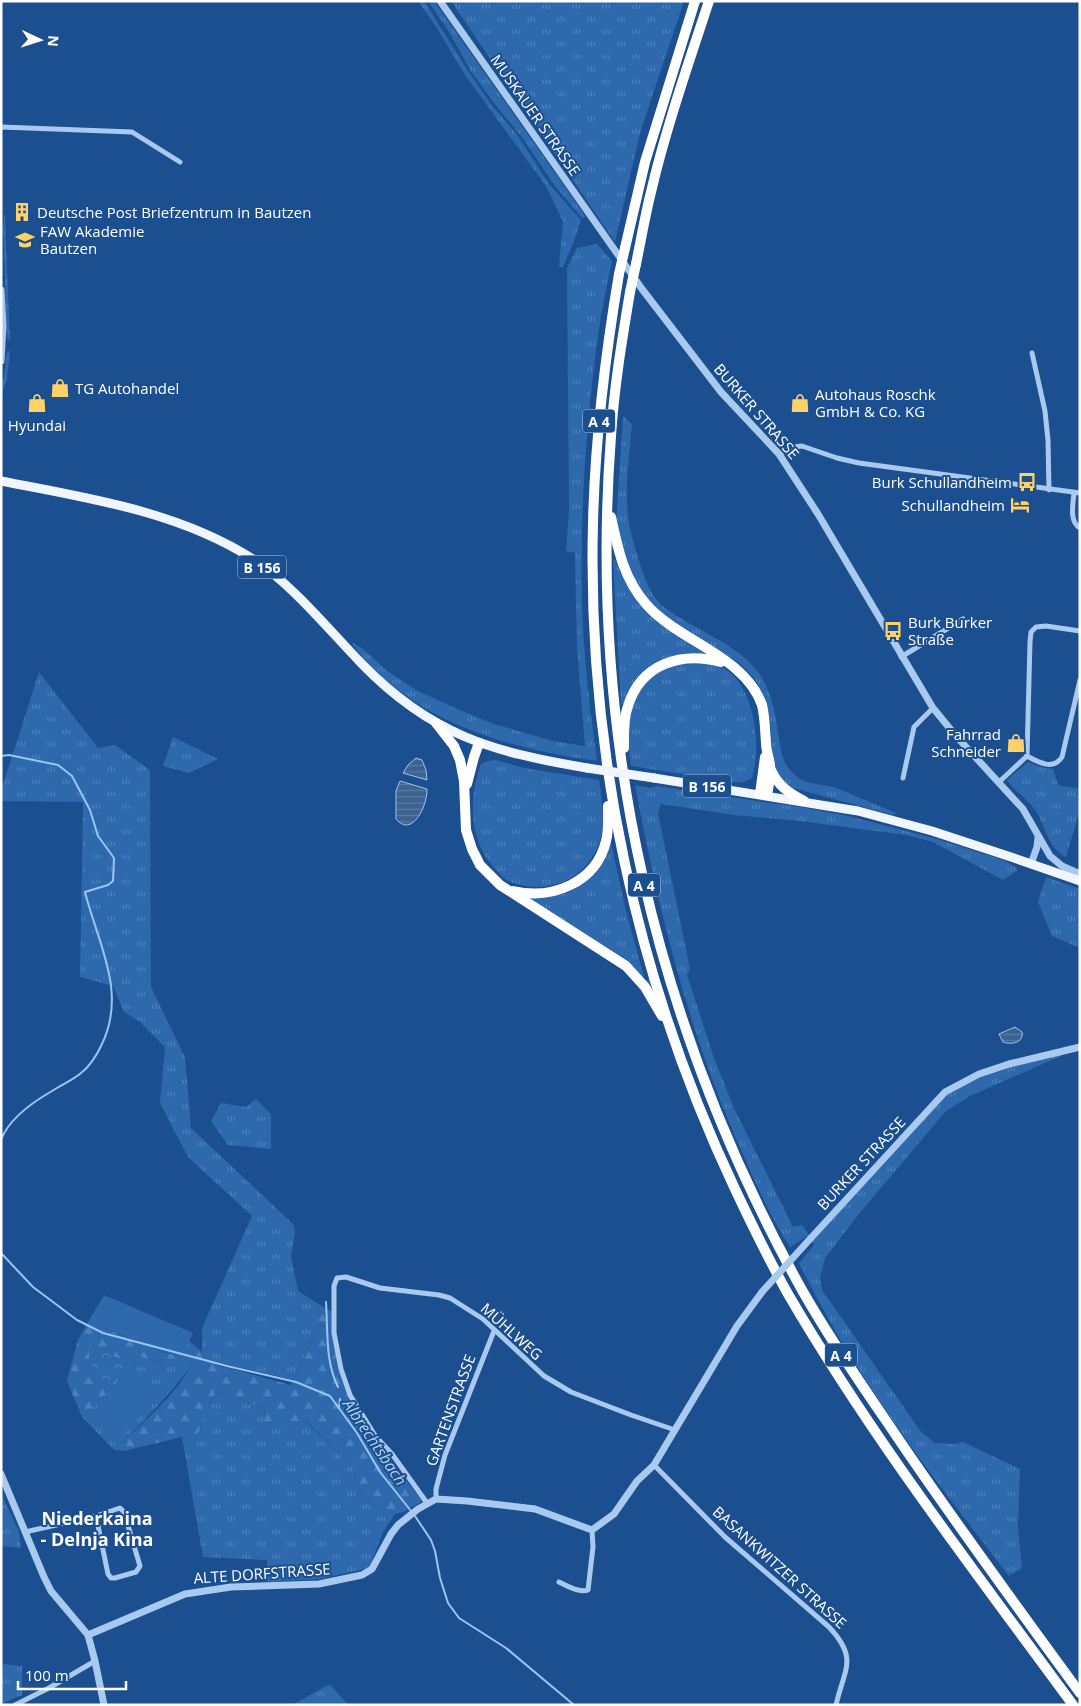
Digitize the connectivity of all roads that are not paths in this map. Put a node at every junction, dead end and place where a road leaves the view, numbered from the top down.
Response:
1 (440, 1) edge
2 (695, 1) edge
3 (709, 1) edge
4 (1, 127) edge
5 (180, 162) dead end
6 (609, 244) joint
7 (1, 290) edge
8 (1032, 353) dead end
9 (1, 361) edge
10 (779, 454) junction
11 (1, 481) edge
12 (1049, 490) junction
13 (1077, 493) edge
14 (608, 499) junction
15 (1080, 528) edge
16 (963, 619) dead end
17 (1080, 631) edge
18 (901, 657) junction
19 (728, 664) junction
20 (1080, 680) edge
21 (933, 708) junction
22 (436, 723) junction
23 (479, 743) junction
24 (766, 746) junction
25 (1027, 756) junction
26 (607, 765) junction
27 (770, 767) junction
28 (903, 778) dead end
29 (998, 783) junction
30 (625, 789) junction
31 (465, 794) junction
32 (763, 795) junction
33 (804, 801) junction
34 (1038, 834) junction
35 (1032, 864) junction
36 (1080, 874) edge
37 (1080, 881) edge
38 (508, 890) junction
39 (670, 1030) junction
40 (1080, 1047) edge
41 (494, 1331) dead end
42 (675, 1430) junction
43 (654, 1465) junction
44 (1, 1474) edge
45 (436, 1499) junction
46 (427, 1503) junction
47 (96, 1516) junction
48 (592, 1530) junction
49 (25, 1532) junction
50 (559, 1582) dead end
51 (88, 1635) junction
52 (95, 1660) junction
53 (1080, 1693) edge
54 (15, 1705) edge
55 (104, 1705) edge
56 (836, 1705) edge
57 (1073, 1705) edge

1 - 6 street, MUSKAUER STRASSE
2 - 26 highway, A 4, bridge
3 - 14 highway, A 4, bridge
4 - 5 street
6 - 10 street, BURKER STRASSE
7 - 9 street
8 - 12 street
10 - 12 street
10 - 18 street, BURKER STRASSE
11 - 22 main road, B 156
12 - 13 street
13 - 15 street
14 - 19 highway
14 - 30 highway, A 4
16 - 18 street
17 - 25 street
18 - 21 street, BURKER STRASSE
19 - 24 highway
19 - 30 highway
20 - 25 street
21 - 28 street
21 - 29 street, BURKER STRASSE
22 - 23 main road, B 156
22 - 31 highway
23 - 31 highway
23 - 32 main road, B 156, bridge
24 - 27 highway
24 - 32 highway
25 - 29 street
26 - 38 highway
26 - 39 highway, A 4
27 - 32 highway
27 - 33 highway
29 - 34 street, BURKER STRASSE
30 - 53 highway, A 4
31 - 38 highway
32 - 33 main road, B 156
33 - 35 main road, B 156
34 - 35 street
34 - 36 street, BURKER STRASSE
35 - 37 main road, B 156
38 - 39 highway
39 - 57 highway, A 4
40 - 42 street, BURKER STRASSE, bridge
41 - 45 street, GARTENSTRASSE
42 - 43 street
42 - 46 street, MÜHLWEG
43 - 48 street
43 - 56 street, BASANKWITZER STRASSE
44 - 49 street
45 - 46 street, ALTE DORFSTRASSE
45 - 48 street, ALTE DORFSTRASSE
46 - 51 street, ALTE DORFSTRASSE
47 - 47 street
47 - 49 street
48 - 50 street
49 - 51 street
51 - 52 street
52 - 54 street
52 - 55 street

